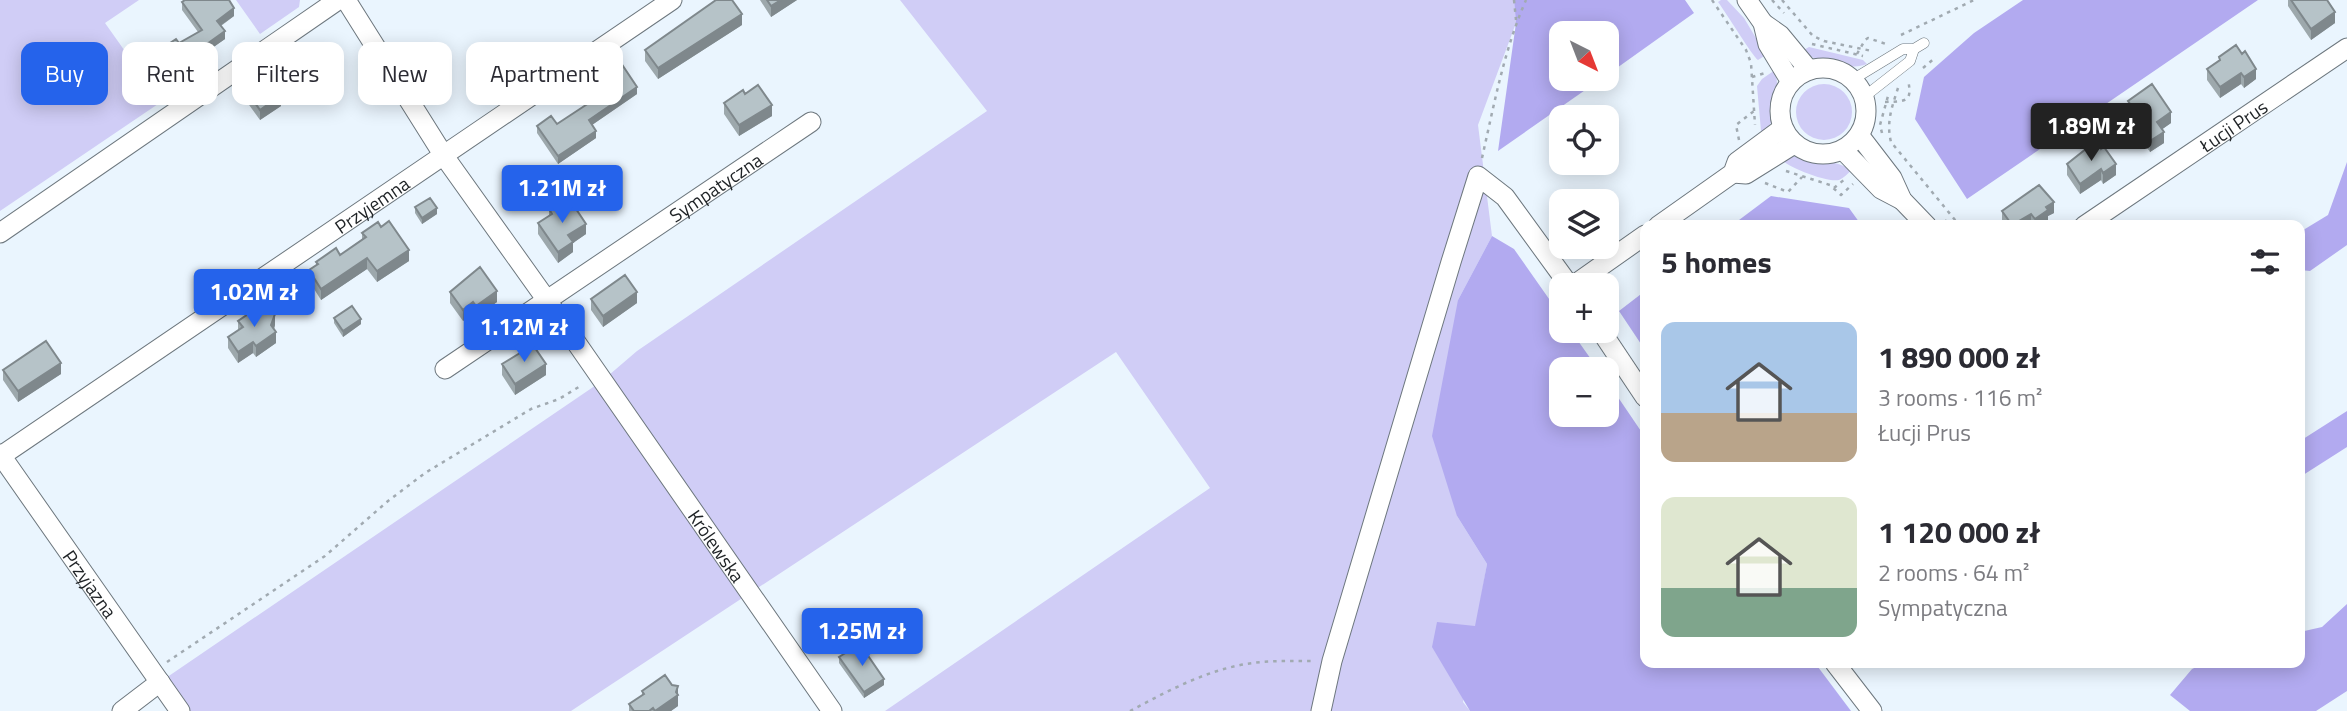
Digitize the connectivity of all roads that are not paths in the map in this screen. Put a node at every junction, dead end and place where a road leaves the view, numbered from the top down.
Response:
1 (338, 0) edge
2 (346, 0) edge
3 (672, 0) edge
4 (1747, 0) edge
5 (1763, 23) junction
6 (1924, 43) dead end
7 (2347, 48) edge
8 (1914, 49) junction
9 (1809, 70) junction
10 (1852, 80) junction
11 (1791, 82) junction
12 (1864, 97) junction
13 (811, 122) dead end
14 (1859, 135) junction
15 (1788, 136) junction
16 (1843, 150) junction
17 (444, 156) junction
18 (1902, 200) junction
19 (1667, 220) edge
20 (1932, 220) edge
21 (2093, 220) edge
22 (0, 233) edge
23 (1640, 238) edge
24 (1562, 273) edge
25 (1589, 273) edge
26 (546, 299) junction
27 (1609, 343) edge
28 (445, 369) dead end
29 (1640, 390) edge
30 (1, 455) edge
31 (1839, 668) edge
32 (156, 676) junction
33 (122, 711) edge
34 (180, 711) edge
35 (832, 711) edge
36 (1321, 711) edge
37 (1872, 711) edge

1 - 22 street
2 - 17 street
3 - 17 street, Przyjemna
4 - 5 street
5 - 9 street
5 - 11 street
6 - 8 lane
7 - 21 street, Łucji Prus
8 - 10 lane
8 - 12 lane
9 - 10 street
9 - 11 street
10 - 12 street
11 - 15 street
12 - 14 street
13 - 26 street, Sympatyczna
14 - 16 street
14 - 18 street
15 - 16 street
15 - 19 street
16 - 18 street
17 - 26 street, Królewska
17 - 30 street, Przyjemna
18 - 20 street
23 - 25 street
24 - 36 street
26 - 28 street, Sympatyczna
26 - 35 street, Królewska
27 - 29 street
30 - 32 street, Przyjazna
31 - 37 street
32 - 33 street
32 - 34 street, Przyjazna

